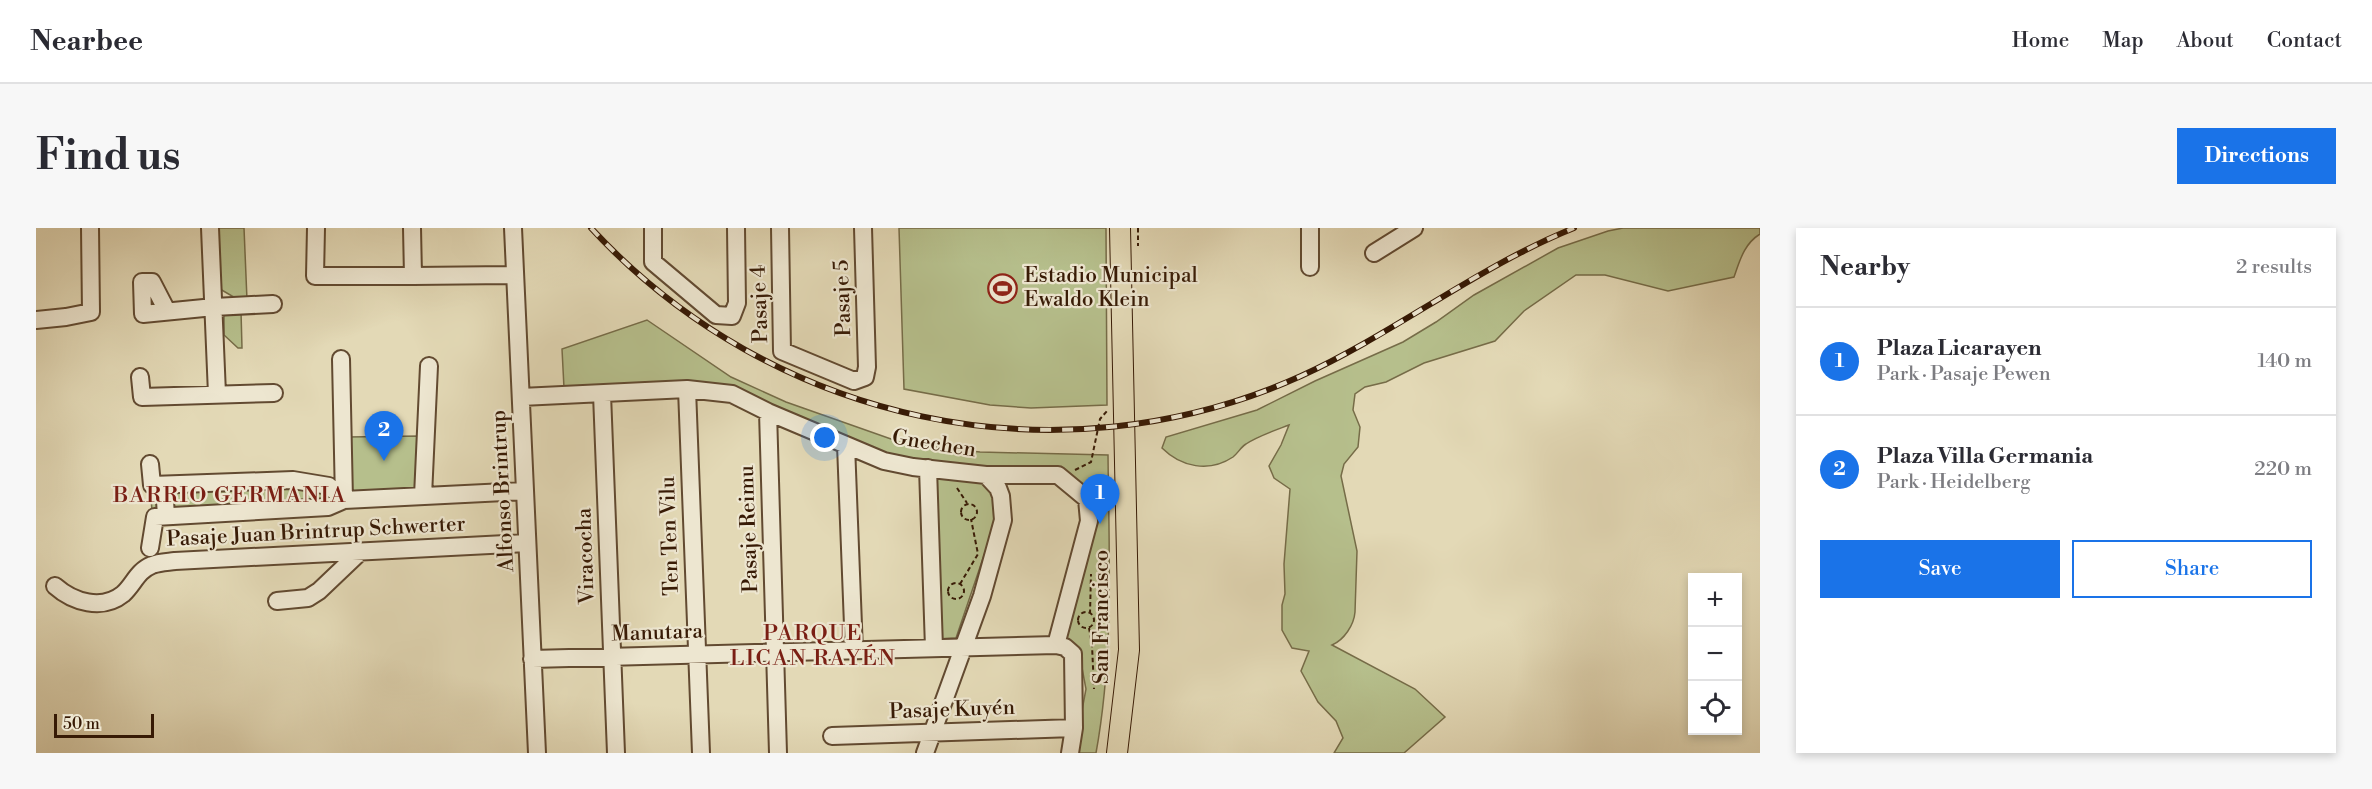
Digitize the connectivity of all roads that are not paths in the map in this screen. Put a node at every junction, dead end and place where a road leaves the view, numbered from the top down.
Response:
1 (90, 228) edge
2 (210, 228) edge
3 (316, 228) edge
4 (412, 228) edge
5 (513, 228) edge
6 (653, 228) edge
7 (736, 228) edge
8 (780, 228) edge
9 (863, 228) edge
10 (1120, 228) edge
11 (1310, 228) edge
12 (1414, 228) edge
13 (1374, 253) dead end
14 (1310, 267) dead end
15 (516, 275) junction
16 (413, 276) junction
17 (273, 304) dead end
18 (214, 307) junction
19 (167, 311) dead end
20 (36, 320) edge
21 (341, 359) dead end
22 (429, 366) dead end
23 (867, 367) joint
24 (140, 377) dead end
25 (687, 389) junction
26 (274, 393) dead end
27 (217, 394) junction
28 (602, 394) junction
29 (521, 397) junction
30 (768, 412) junction
31 (846, 445) junction
32 (150, 464) dead end
33 (928, 468) junction
34 (986, 475) junction
35 (158, 485) junction
36 (525, 492) junction
37 (423, 496) junction
38 (344, 500) junction
39 (160, 517) junction
40 (527, 543) junction
41 (150, 548) dead end
42 (360, 552) junction
43 (55, 586) dead end
44 (277, 601) dead end
45 (1056, 645) junction
46 (934, 648) junction
47 (963, 648) junction
48 (854, 651) junction
49 (775, 653) junction
50 (697, 655) junction
51 (612, 657) junction
52 (532, 659) junction
53 (1074, 728) junction
54 (932, 733) junction
55 (832, 736) dead end
56 (537, 753) edge
57 (616, 753) edge
58 (700, 753) edge
59 (778, 753) edge
60 (924, 753) edge
61 (1070, 753) edge
62 (1117, 753) edge

1 - 20 street
2 - 18 street
3 - 16 street
4 - 16 street
5 - 15 street, Alfonso Brintrup
6 - 7 street
8 - 23 street, Pasaje 4
9 - 23 street, Pasaje 5
10 - 62 main road, San Francisco
11 - 14 street
12 - 13 street
15 - 16 street
15 - 29 street, Alfonso Brintrup
17 - 18 street
18 - 19 street
18 - 27 street
21 - 38 street
22 - 37 street
24 - 27 street
25 - 28 street, Gnechen
25 - 30 street, Gnechen
25 - 50 street, Ten Ten Vilu
26 - 27 street
28 - 29 street, Gnechen
28 - 51 street, Viracocha
29 - 36 street, Alfonso Brintrup
30 - 31 street, Gnechen
30 - 49 street, Pasaje Reimu
31 - 33 street, Gnechen
31 - 48 street
32 - 35 street
33 - 34 street, Gnechen
33 - 46 street
34 - 45 street
34 - 47 street, Gnechen
35 - 38 street
35 - 39 street
36 - 37 street
36 - 40 street, Alfonso Brintrup
37 - 38 street
38 - 39 street
39 - 41 street
40 - 42 street, Pasaje Juan Brintrup Schwerter
40 - 52 street, Alfonso Brintrup
42 - 43 street, Pasaje Juan Brintrup Schwerter
42 - 44 street
45 - 47 street, Manutara
45 - 53 street
46 - 47 street, Manutara
46 - 48 street, Manutara
47 - 54 street, Gnechen
48 - 49 street, Manutara
49 - 50 street, Manutara
49 - 59 street, Pasaje Reimu
50 - 51 street, Manutara
50 - 58 street, Ten Ten Vilu
51 - 52 street, Manutara
51 - 57 street, Viracocha
52 - 56 street, Alfonso Brintrup
53 - 54 street, Pasaje Kuyén
53 - 61 street
54 - 55 street, Pasaje Kuyén
54 - 60 street, Gnechen

